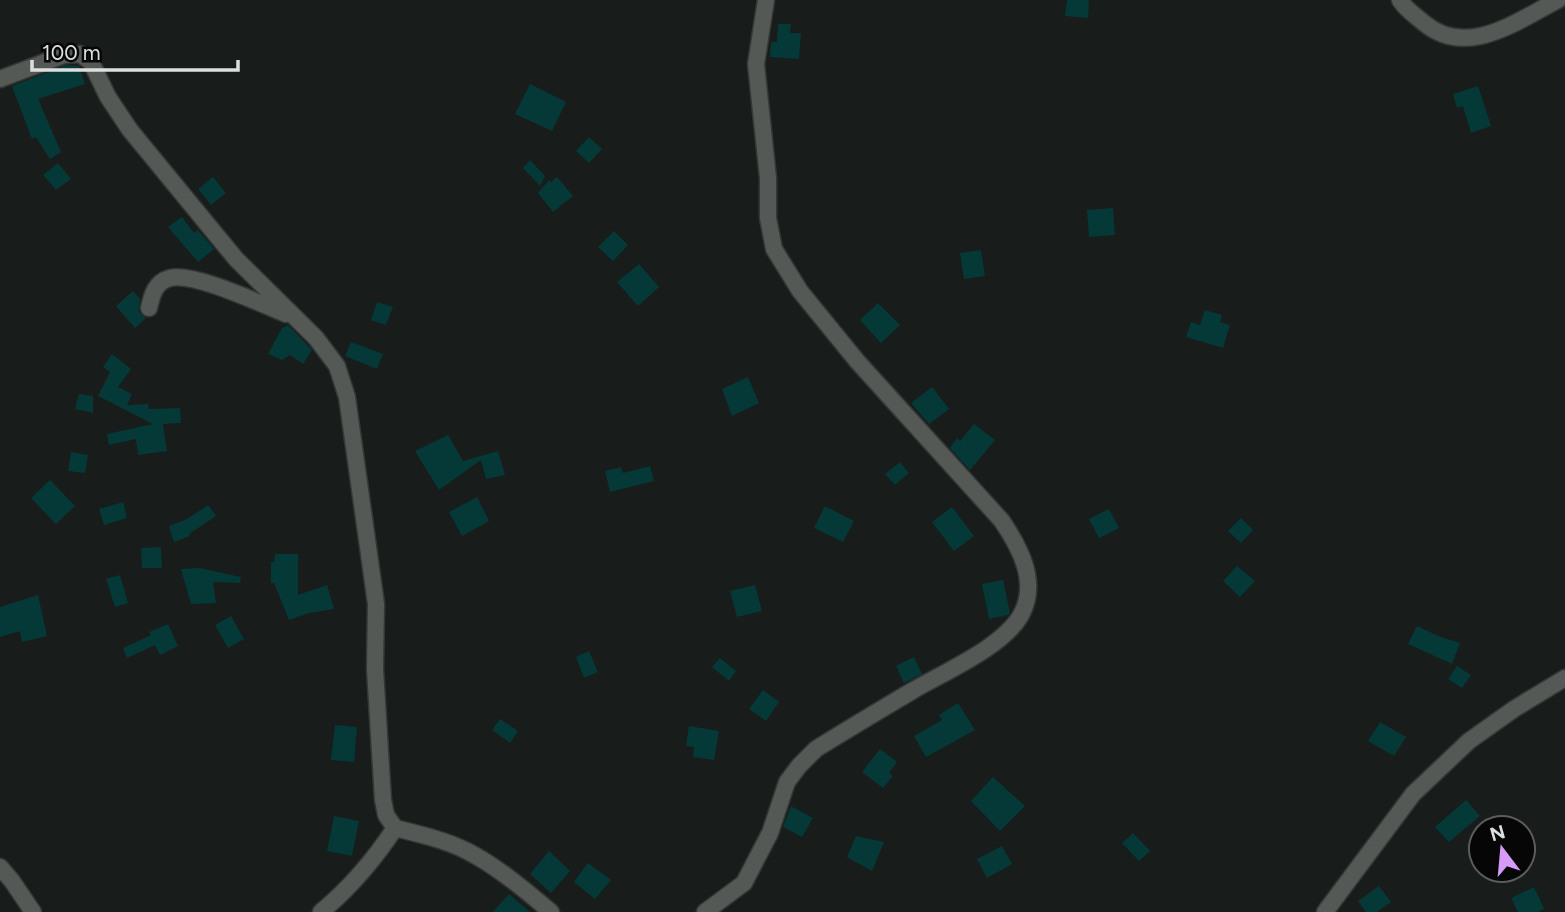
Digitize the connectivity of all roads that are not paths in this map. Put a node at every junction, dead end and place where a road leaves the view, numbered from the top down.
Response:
1 (766, 0) edge
2 (1400, 0) edge
3 (1558, 0) edge
4 (0, 79) edge
5 (149, 308) dead end
6 (294, 317) junction
7 (1565, 678) edge
8 (394, 828) junction
9 (0, 867) edge
10 (33, 912) edge
11 (321, 912) edge
12 (551, 912) edge
13 (705, 912) edge
14 (1325, 912) edge

1 - 13 street
2 - 3 street
4 - 6 street
5 - 6 street
6 - 8 street
7 - 14 street
8 - 11 street
8 - 12 street
9 - 10 street

